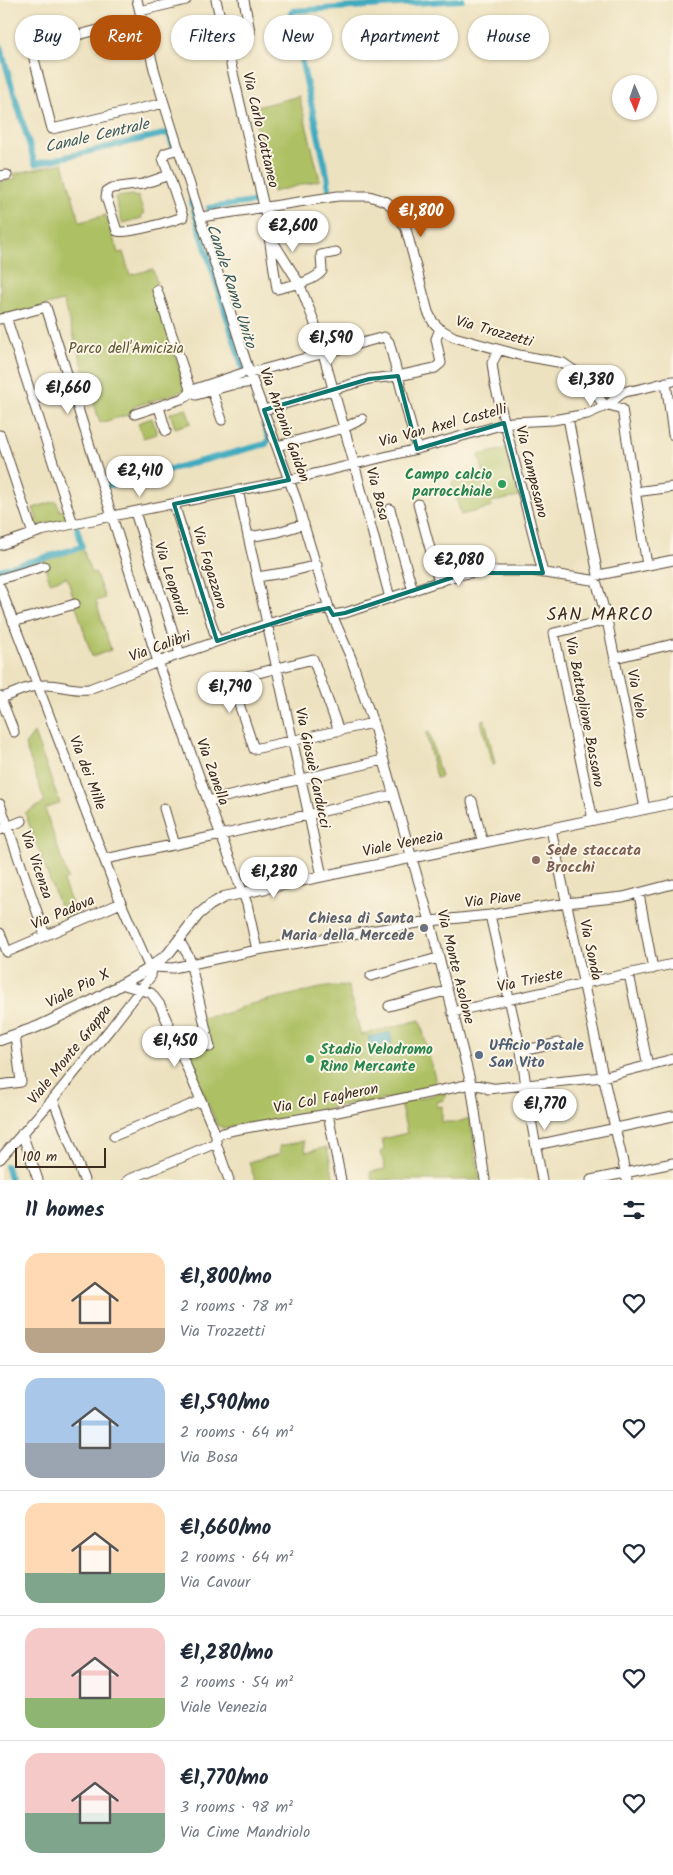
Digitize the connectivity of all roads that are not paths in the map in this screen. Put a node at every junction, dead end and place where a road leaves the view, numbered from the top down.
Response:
1 (137, 0) edge
2 (186, 0) edge
3 (216, 0) edge
4 (244, 0) edge
5 (140, 15) joint
6 (220, 15) edge
7 (247, 15) edge
8 (90, 30) edge
9 (152, 60) edge
10 (230, 60) edge
11 (164, 104) junction
12 (176, 150) junction
13 (169, 176) junction
14 (264, 207) junction
15 (201, 217) junction
16 (269, 235) junction
17 (336, 252) dead end
18 (299, 283) junction
19 (157, 290) dead end
20 (3, 318) edge
21 (440, 329) junction
22 (499, 350) junction
23 (324, 354) junction
24 (251, 375) junction
25 (398, 376) junction
26 (669, 381) edge
27 (590, 387) junction
28 (334, 390) junction
29 (630, 390) junction
30 (212, 391) junction
31 (193, 392) junction
32 (608, 405) junction
33 (159, 407) junction
34 (264, 410) junction
35 (135, 414) dead end
36 (568, 418) junction
37 (362, 419) dead end
38 (222, 420) dead end
39 (504, 423) junction
40 (344, 428) junction
41 (166, 431) dead end
42 (0, 435) edge
43 (673, 435) edge
44 (277, 446) junction
45 (417, 449) junction
46 (354, 463) junction
47 (289, 480) junction
48 (673, 487) edge
49 (238, 490) junction
50 (635, 492) junction
51 (174, 504) junction
52 (418, 504) dead end
53 (390, 509) dead end
54 (135, 512) junction
55 (113, 516) junction
56 (73, 524) junction
57 (304, 524) junction
58 (33, 534) junction
59 (248, 537) junction
60 (0, 545) edge
61 (673, 560) edge
62 (317, 565) junction
63 (44, 566) dead end
64 (647, 566) junction
65 (543, 573) junction
66 (256, 577) junction
67 (597, 579) junction
68 (0, 580) edge
69 (439, 582) junction
70 (0, 588) edge
71 (413, 591) junction
72 (390, 598) junction
73 (75, 604) dead end
74 (331, 612) junction
75 (607, 620) junction
76 (13, 622) junction
77 (267, 624) junction
78 (217, 641) junction
79 (673, 644) edge
80 (180, 654) junction
81 (615, 658) junction
82 (158, 662) junction
83 (276, 668) junction
84 (38, 686) junction
85 (0, 698) edge
86 (373, 724) junction
87 (339, 731) junction
88 (14, 732) dead end
89 (292, 741) junction
90 (383, 760) junction
91 (301, 779) junction
92 (393, 795) junction
93 (208, 801) junction
94 (472, 801) dead end
95 (0, 804) edge
96 (673, 804) edge
97 (164, 808) dead end
98 (646, 809) junction
99 (308, 815) junction
100 (593, 820) junction
101 (22, 821) dead end
102 (4, 828) edge
103 (551, 829) junction
104 (221, 835) junction
105 (484, 843) junction
106 (175, 845) junction
107 (411, 857) junction
108 (105, 859) junction
109 (322, 876) junction
110 (673, 884) edge
111 (243, 893) junction
112 (639, 894) junction
113 (121, 903) junction
114 (566, 903) junction
115 (490, 915) junction
116 (430, 921) junction
117 (0, 933) edge
118 (45, 935) junction
119 (179, 940) junction
120 (257, 950) junction
121 (165, 958) junction
122 (438, 958) junction
123 (191, 964) junction
124 (673, 964) edge
125 (152, 967) junction
126 (173, 968) junction
127 (653, 969) junction
128 (629, 974) junction
129 (371, 976) dead end
130 (583, 983) junction
131 (121, 984) junction
132 (140, 989) junction
133 (446, 991) junction
134 (510, 1000) junction
135 (389, 1006) dead end
136 (452, 1012) junction
137 (15, 1035) junction
138 (0, 1040) edge
139 (559, 1043) dead end
140 (210, 1047) dead end
141 (521, 1051) junction
142 (673, 1059) edge
143 (648, 1066) junction
144 (603, 1077) junction
145 (0, 1085) edge
146 (526, 1086) junction
147 (472, 1089) junction
148 (53, 1099) junction
149 (200, 1101) junction
150 (328, 1114) junction
151 (673, 1116) edge
152 (615, 1128) junction
153 (22, 1133) junction
154 (114, 1136) dead end
155 (216, 1139) junction
156 (536, 1145) junction
157 (0, 1159) edge
158 (673, 1163) edge
159 (627, 1177) edge
160 (38, 1180) edge
161 (84, 1180) edge
162 (128, 1180) edge
163 (228, 1180) edge
164 (341, 1180) edge
165 (485, 1180) edge
166 (542, 1180) edge
167 (592, 1180) edge

1 - 5 street, Via Antonio Gaidon
2 - 5 street
3 - 6 street, Via Carlo Cattaneo
4 - 7 street
8 - 11 street
9 - 11 street, Via Antonio Gaidon
10 - 14 street, Via Carlo Cattaneo
11 - 12 street, Via Antonio Gaidon
12 - 13 street
12 - 15 street, Via Antonio Gaidon
13 - 13 street
14 - 15 street, Via Trozzetti
14 - 16 street, Via Bosa
14 - 21 street, Via Trozzetti
15 - 24 street, Via Antonio Gaidon
16 - 18 street, Via Bosa
16 - 18 street, Via Bosa
17 - 18 street, Via Bosa
18 - 23 street, Via Bosa
19 - 31 street
20 - 55 street, Via Zanella
20 - 56 street
21 - 22 street, Via Trozzetti
21 - 25 street
22 - 27 street, Via Trozzetti
22 - 39 street, Via Campesano
23 - 24 street
23 - 25 street
23 - 28 street, Via Bosa
24 - 30 street
24 - 31 street
24 - 34 street, Via Antonio Gaidon
25 - 28 street
25 - 45 street
26 - 29 street
26 - 43 street
27 - 29 street
27 - 32 street, Via Trozzetti
28 - 34 street
28 - 40 street, Via Bosa
29 - 32 street, Via Van Axel Castelli
30 - 31 street
30 - 38 street
31 - 33 street
32 - 36 street, Via Van Axel Castelli
32 - 50 street, Via Trozzetti
33 - 35 street
33 - 41 street
34 - 44 street, Via Antonio Gaidon
36 - 39 street, Via Van Axel Castelli
36 - 67 street, Via Velo
37 - 40 street
39 - 45 street, Via Van Axel Castelli
39 - 65 street, Via Campesano
40 - 44 street
40 - 46 street, Via Bosa
42 - 58 street
44 - 47 street, Via Antonio Gaidon
45 - 46 street, Via Van Axel Castelli
46 - 47 street, Via Van Axel Castelli
46 - 72 street, Via Bosa
47 - 49 street, Via Van Axel Castelli
47 - 57 street, Via Antonio Gaidon
48 - 50 street
49 - 51 street, Via Van Axel Castelli
49 - 59 street, Via Giosuè Carducci
50 - 64 street
51 - 54 street, Via Van Axel Castelli
51 - 78 street, Via Fogazzaro
52 - 69 street
53 - 71 street
54 - 55 street, Via Van Axel Castelli
54 - 80 street, Via Leopardi
55 - 56 street, Via Van Axel Castelli
55 - 82 street, Via Zanella
56 - 58 street, Via Van Axel Castelli
57 - 59 street
57 - 62 street, Via Antonio Gaidon
58 - 60 street, Via Van Axel Castelli
59 - 66 street, Via Giosuè Carducci
61 - 64 street, Via Calibri
62 - 66 street
62 - 74 street, Via Antonio Gaidon
63 - 68 street
64 - 67 street, Via Calibri
65 - 67 street, Via Calibri
65 - 69 street, Via Calibri
66 - 77 street, Via Giosuè Carducci
67 - 75 street, Via Velo
69 - 71 street, Via Calibri
70 - 76 street, Via dei Mille
71 - 72 street, Via Calibri
72 - 74 street, Via Calibri
73 - 76 street
74 - 77 street, Via Calibri
74 - 86 street, Via Antonio Gaidon
75 - 81 street, Via Velo
75 - 100 street, Via Battaglione Bassano
76 - 84 street, Via dei Mille
77 - 78 street, Via Calibri
77 - 83 street, Via Giosuè Carducci
78 - 80 street, Via Calibri
79 - 81 street
80 - 82 street, Via Calibri
81 - 98 street, Via Velo
82 - 84 street, Via Calibri
82 - 93 street, Via Zanella
83 - 87 street
83 - 89 street, Via Giosuè Carducci
83 - 89 street
84 - 85 street, Via Calibri
84 - 108 street, Via dei Mille
85 - 88 street
86 - 87 street
86 - 90 street, Via Antonio Gaidon
87 - 89 street
89 - 91 street, Via Giosuè Carducci
90 - 91 street
90 - 92 street, Via Antonio Gaidon
91 - 93 street
91 - 99 street, Via Giosuè Carducci
92 - 99 street
92 - 107 street, Via Antonio Gaidon
93 - 104 street, Via Zanella
94 - 105 street
95 - 102 street, Via Vicenza
96 - 98 main road, Viale Venezia
97 - 106 street
98 - 100 main road, Viale Venezia
99 - 104 street
99 - 109 street, Via Giosuè Carducci
100 - 103 main road, Viale Venezia
101 - 102 street
102 - 118 street, Via Vicenza
103 - 105 main road, Viale Venezia
103 - 114 street, Via Sonda
104 - 106 street
104 - 111 street, Via Zanella
105 - 107 main road, Viale Venezia
106 - 108 street
107 - 109 main road, Viale Venezia
107 - 116 street, Via Monte Asolone
108 - 113 street, Via dei Mille
109 - 111 main road, Viale Venezia
110 - 112 street, Via Piave
111 - 119 main road, Viale Venezia
111 - 120 street
112 - 114 street, Via Piave
112 - 127 street
113 - 118 street, Via Padova
113 - 125 street, Via dei Mille
114 - 115 street, Via Piave
114 - 130 street, Via Sonda
115 - 116 street, Via Piave
115 - 134 street
116 - 120 street, Via Piave
116 - 122 street, Via Monte Asolone
117 - 118 street, Via Padova
119 - 121 main road, Viale Venezia
119 - 123 street
120 - 123 street, Via Piave
121 - 125 main road, Viale Pio X
121 - 126 street
122 - 129 street
122 - 133 street, Via Monte Asolone
123 - 126 street, Via Piave
123 - 140 street
124 - 127 street, Via Trieste
125 - 126 street, Via Piave
125 - 131 main road, Viale Pio X
125 - 132 street, Viale Monte Grappa
127 - 128 street, Via Trieste
128 - 130 street, Via Trieste
128 - 143 street
130 - 134 street, Via Trieste
130 - 144 street, Via Sonda
131 - 132 street
131 - 137 main road, Viale Pio X
132 - 148 street, Viale Monte Grappa
132 - 149 street
133 - 135 street
133 - 136 street, Via Monte Asolone
134 - 136 street, Via Trieste
134 - 141 street
136 - 147 street, Via Monte Asolone
137 - 138 main road, Viale Pio X
137 - 145 street
139 - 141 street
141 - 146 street
142 - 143 street
143 - 144 street
144 - 146 street
144 - 152 street, Via Sonda
146 - 147 street
146 - 156 street
147 - 150 street, Via Col Fagheron
147 - 165 street, Via Monte Asolone
148 - 153 street, Viale Monte Grappa
148 - 161 street
149 - 154 street
149 - 155 street
150 - 155 street, Via Col Fagheron
150 - 164 street
151 - 152 street
152 - 156 street
152 - 159 street, Via Sonda
153 - 157 street, Viale Monte Grappa
153 - 160 street
155 - 162 street, Via Col Fagheron
155 - 163 street
156 - 166 street
158 - 159 street
159 - 167 street

